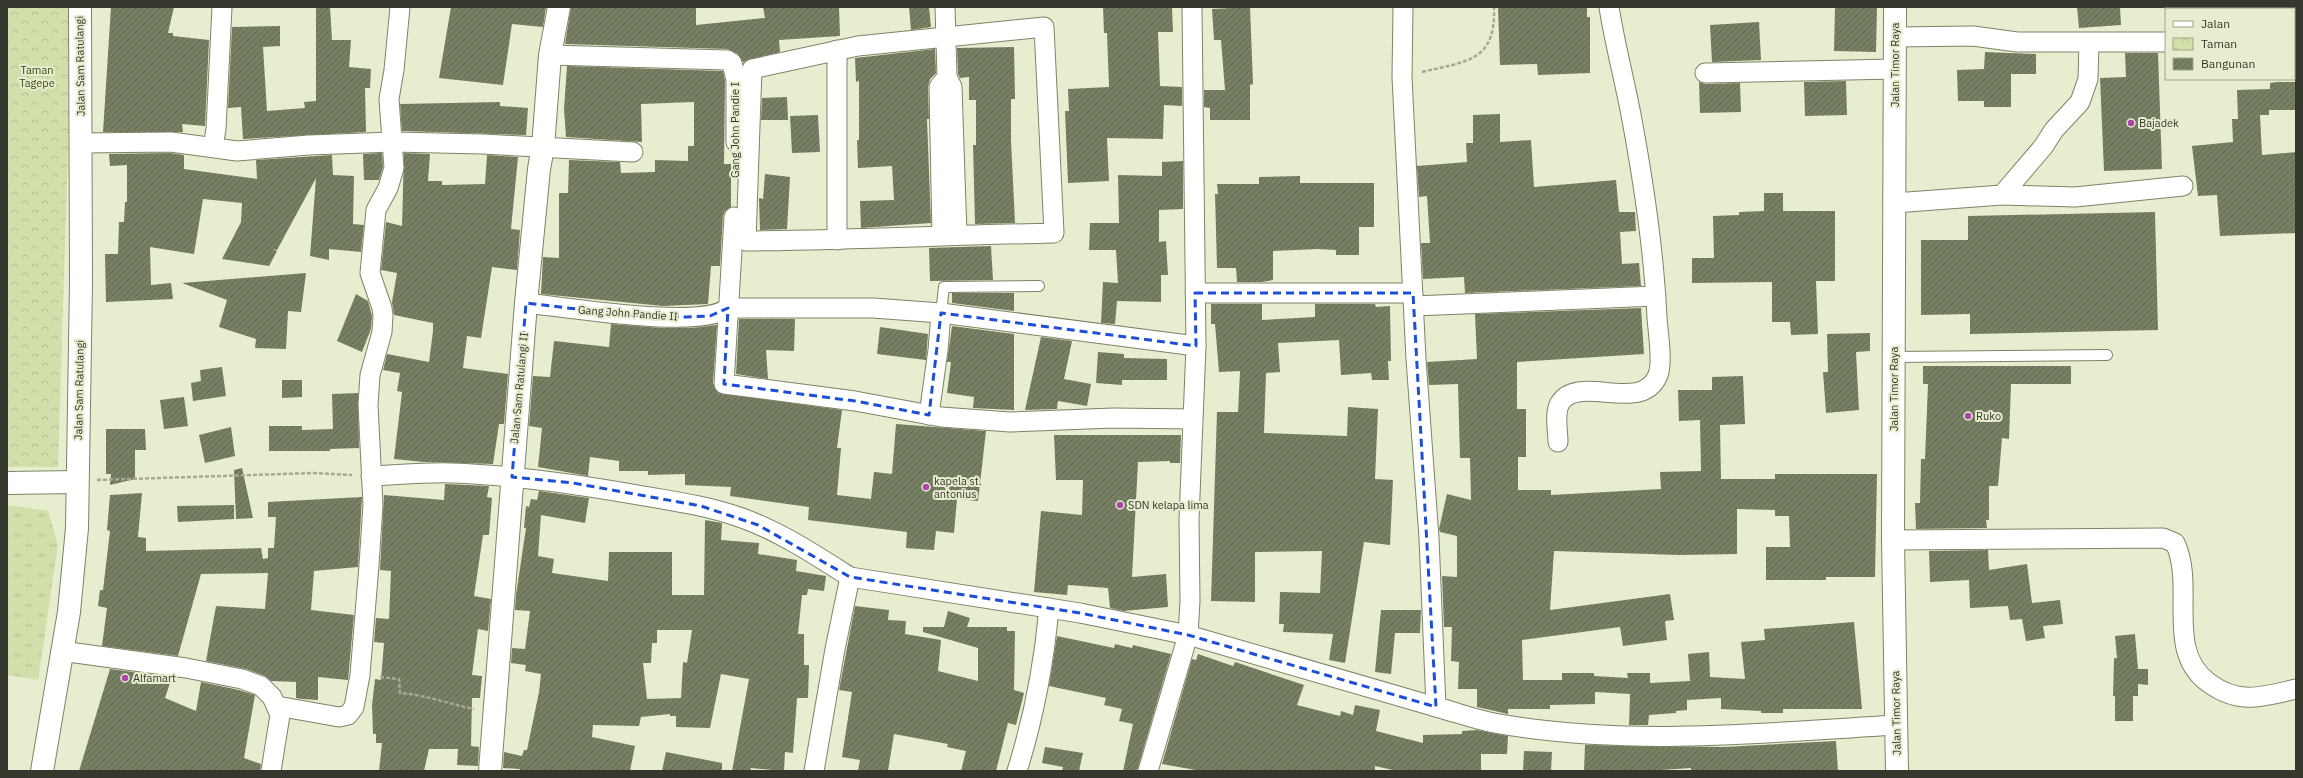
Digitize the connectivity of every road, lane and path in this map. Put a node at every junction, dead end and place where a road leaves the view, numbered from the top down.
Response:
1 (80, 7) edge
2 (222, 7) edge
3 (400, 7) edge
4 (560, 7) edge
5 (945, 7) edge
6 (1192, 7) edge
7 (1404, 7) edge
8 (1494, 7) edge
9 (1609, 7) edge
10 (1895, 7) edge
11 (946, 36) junction
12 (1895, 37) junction
13 (2165, 42) edge
14 (2089, 43) junction
15 (837, 50) junction
16 (550, 55) junction
17 (1895, 69) junction
18 (1705, 73) dead end
19 (1402, 77) junction
20 (393, 142) junction
21 (81, 143) junction
22 (213, 147) junction
23 (543, 147) junction
24 (633, 152) dead end
25 (2183, 186) dead end
26 (2002, 195) junction
27 (1894, 203) junction
28 (950, 235) junction
29 (837, 240) junction
30 (1039, 286) dead end
31 (1195, 293) junction
32 (1656, 296) junction
33 (1414, 299) junction
34 (526, 303) junction
35 (728, 308) junction
36 (941, 313) junction
37 (1196, 346) junction
38 (2107, 355) dead end
39 (1894, 357) junction
40 (929, 415) junction
41 (1192, 418) junction
42 (1558, 442) dead end
43 (371, 476) junction
44 (512, 477) junction
45 (76, 482) junction
46 (7, 483) edge
47 (1894, 540) junction
48 (850, 577) junction
49 (1049, 608) junction
50 (1188, 635) junction
51 (61, 652) junction
52 (399, 679) dead end
53 (2296, 689) edge
54 (277, 706) junction
55 (1436, 707) junction
56 (494, 714) junction
57 (1896, 725) junction
58 (42, 771) edge
59 (271, 771) edge
60 (490, 771) edge
61 (814, 771) edge
62 (1017, 771) edge
63 (1148, 771) edge
64 (1897, 771) edge

1 - 21 main road, Jalan Sam Ratulangi
2 - 22 street
3 - 20 street
4 - 16 main road, Jalan Sam Ratulangi II
5 - 11 street
6 - 31 street
7 - 19 street
8 - 19 path
9 - 32 street
10 - 12 main road, Jalan Timor Raya
11 - 15 street
11 - 28 street
11 - 28 street
12 - 14 street
12 - 17 main road, Jalan Timor Raya
13 - 14 street
14 - 26 street
15 - 29 street
15 - 29 street
16 - 23 main road, Jalan Sam Ratulangi II
16 - 35 street, Gang John Pandie I
17 - 18 street
17 - 27 main road, Jalan Timor Raya
19 - 33 street
20 - 22 street
20 - 23 street
20 - 43 street
21 - 22 street
21 - 45 main road, Jalan Sam Ratulangi
23 - 24 street
23 - 34 main road, Jalan Sam Ratulangi II
25 - 26 street
26 - 27 street
27 - 39 main road, Jalan Timor Raya
28 - 29 street
30 - 36 lane
31 - 33 street
31 - 37 street
32 - 33 street
32 - 42 street
33 - 55 street
34 - 35 street, Gang John Pandie II
34 - 44 main road, Jalan Sam Ratulangi II
35 - 36 street
35 - 40 street
36 - 37 street
36 - 40 street
37 - 41 street
38 - 39 lane
39 - 47 main road, Jalan Timor Raya
40 - 41 street
41 - 50 street
43 - 44 street
43 - 45 path
43 - 54 street
44 - 48 street
44 - 56 main road, Jalan Sam Ratulangi II
45 - 46 main road
45 - 51 main road, Jalan Sam Ratulangi
47 - 53 street
47 - 57 main road, Jalan Timor Raya
48 - 49 street
48 - 61 street
49 - 50 street
49 - 62 street
50 - 55 street
50 - 63 street
51 - 54 street
51 - 58 main road, Jalan Sam Ratulangi
52 - 56 path
54 - 59 street
55 - 57 street
56 - 60 main road, Jalan Sam Ratulangi II
57 - 64 main road, Jalan Timor Raya

